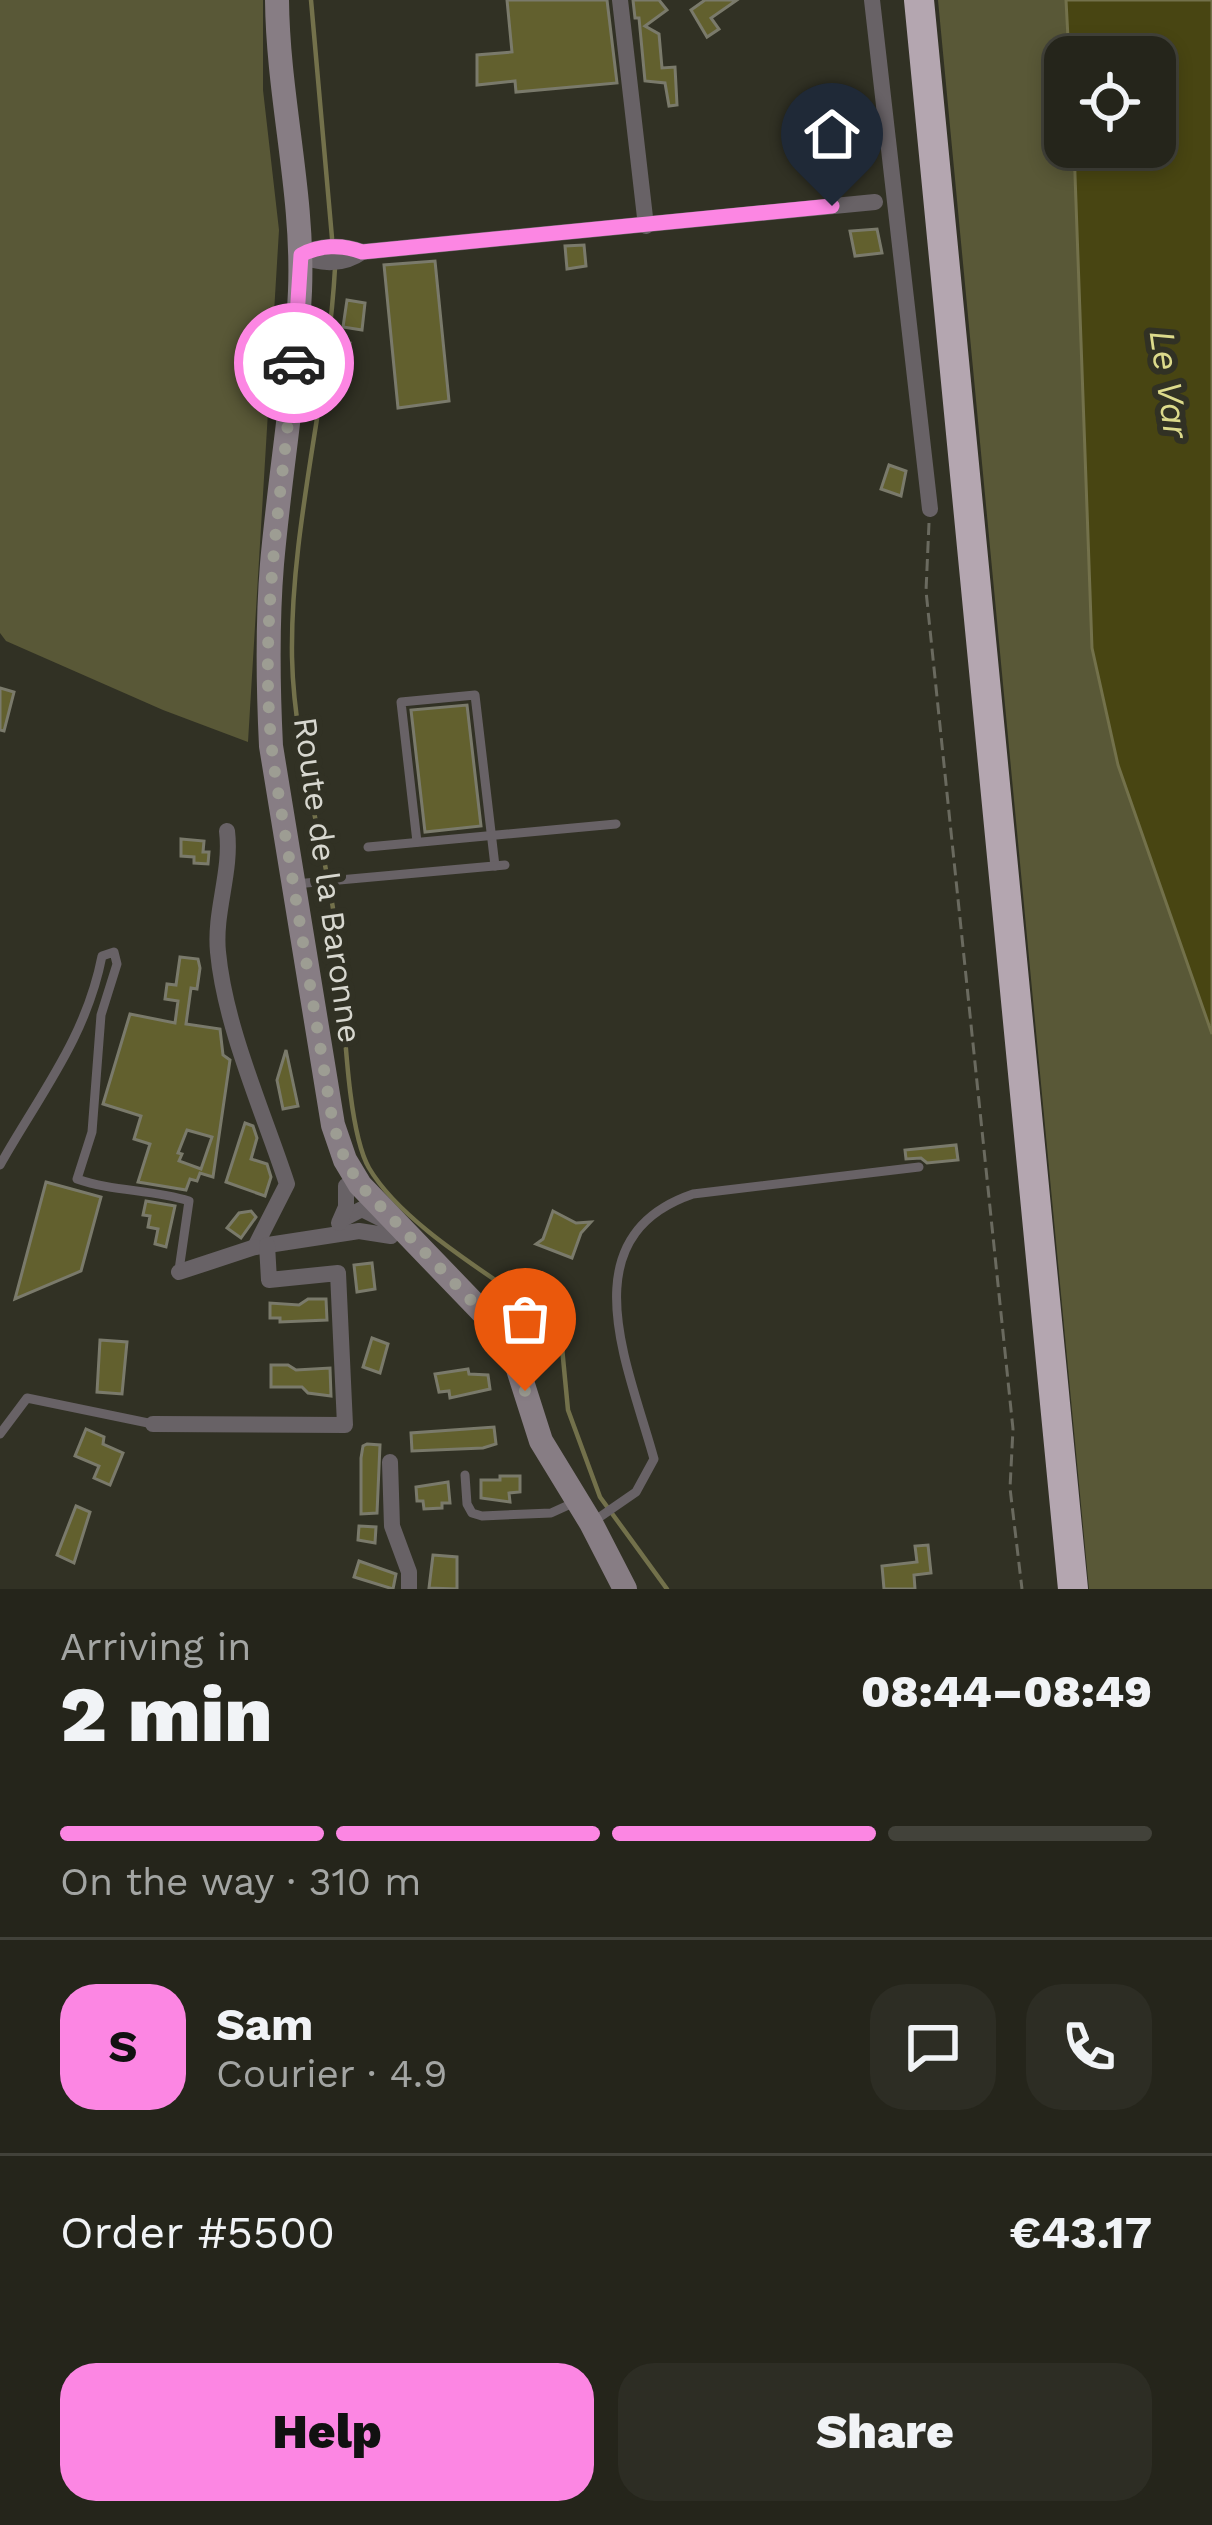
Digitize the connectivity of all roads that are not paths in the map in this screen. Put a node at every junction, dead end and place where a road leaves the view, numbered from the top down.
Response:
1 (278, 0) edge
2 (620, 0) edge
3 (872, 0) edge
4 (899, 0) edge
5 (919, 0) edge
6 (875, 202) dead end
7 (646, 226) junction
8 (301, 255) junction
9 (930, 509) road end
10 (616, 824) dead end
11 (227, 831) dead end
12 (491, 835) junction
13 (417, 842) junction
14 (368, 847) dead end
15 (292, 884) junction
16 (0, 1165) edge
17 (920, 1167) dead end
18 (359, 1208) junction
19 (399, 1235) junction
20 (261, 1246) junction
21 (179, 1272) joint
22 (153, 1424) joint
23 (0, 1434) edge
24 (390, 1462) dead end
25 (465, 1475) dead end
26 (591, 1512) junction
27 (410, 1589) edge
28 (625, 1589) edge
29 (1053, 1589) edge
30 (1073, 1589) edge

1 - 8 main road, Route de la Baronne
2 - 7 street
3 - 9 street
4 - 29 highway
5 - 30 highway
6 - 7 street
7 - 8 street
8 - 15 main road, Route de la Baronne
10 - 12 lane
11 - 20 street
12 - 13 lane
12 - 13 lane
12 - 15 lane
13 - 14 lane
15 - 18 main road, Route de la Baronne
16 - 21 lane
17 - 26 lane
18 - 19 main road, Route de la Baronne
18 - 19 street
18 - 20 street
19 - 26 main road, Route de la Baronne
20 - 21 street
20 - 22 street
22 - 23 lane
24 - 27 street
25 - 26 lane
26 - 28 main road, Route de la Baronne

